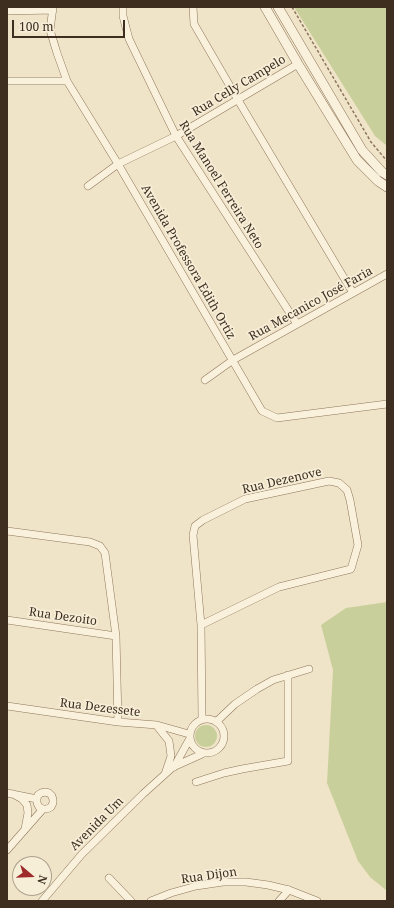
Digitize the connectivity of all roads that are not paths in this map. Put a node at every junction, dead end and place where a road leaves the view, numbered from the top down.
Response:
1 (123, 7) edge
2 (193, 7) edge
3 (265, 7) edge
4 (278, 7) edge
5 (53, 8) edge
6 (7, 11) edge
7 (298, 64) junction
8 (67, 81) junction
9 (7, 82) edge
10 (238, 100) junction
11 (176, 136) junction
12 (118, 164) junction
13 (387, 175) edge
14 (88, 186) dead end
15 (387, 187) edge
16 (387, 274) edge
17 (353, 293) junction
18 (297, 324) junction
19 (233, 360) junction
20 (205, 380) dead end
21 (387, 404) edge
22 (7, 531) edge
23 (7, 620) edge
24 (201, 625) junction
25 (116, 636) junction
26 (309, 669) dead end
27 (288, 675) junction
28 (7, 706) edge
29 (202, 719) junction
30 (118, 722) junction
31 (216, 722) junction
32 (157, 726) junction
33 (189, 737) junction
34 (202, 754) junction
35 (174, 767) junction
36 (165, 774) junction
37 (196, 782) dead end
38 (10, 793) edge
39 (37, 799) junction
40 (43, 809) junction
41 (24, 830) junction
42 (7, 850) edge
43 (109, 878) dead end
44 (289, 890) junction
45 (42, 901) edge
46 (131, 901) edge
47 (151, 901) edge
48 (279, 901) edge
49 (317, 901) edge

1 - 11 street, Rua Manoel Ferreira Neto
2 - 10 street
3 - 7 street
4 - 13 street
5 - 6 street
5 - 8 street, Avenida Professora Edith Ortiz
7 - 10 street, Rua Celly Campelo
7 - 15 street
8 - 9 street
8 - 12 street, Avenida Professora Edith Ortiz
10 - 11 street, Rua Celly Campelo
10 - 17 street
11 - 12 street, Rua Celly Campelo
11 - 18 street, Rua Manoel Ferreira Neto
12 - 14 street, Rua Celly Campelo
12 - 19 street, Avenida Professora Edith Ortiz
16 - 17 street, Rua Mecanico José Faria
17 - 18 street, Rua Mecanico José Faria
18 - 19 street, Rua Mecanico José Faria
19 - 20 street, Rua Mecanico José Faria
19 - 21 street, Avenida Professora Edith Ortiz
22 - 25 street
23 - 25 street, Rua Dezoito
24 - 24 street, Rua Dezenove
24 - 29 street, Rua Dezenove
25 - 30 street
26 - 27 street
27 - 31 street
27 - 37 street
28 - 30 street, Rua Dezessete
29 - 31 street
29 - 33 street
30 - 32 street, Rua Dezessete
31 - 34 street
32 - 33 street, Rua Dezessete
32 - 36 street
33 - 34 street
33 - 35 street, Avenida Um
34 - 35 street, Avenida Um
35 - 36 street, Avenida Um
36 - 45 street, Avenida Um
38 - 39 street
38 - 41 street
39 - 40 street
39 - 40 street
40 - 41 street
41 - 42 street
43 - 46 street
44 - 47 street, Rua Dijon
44 - 48 street
44 - 49 street, Rua Dijon

